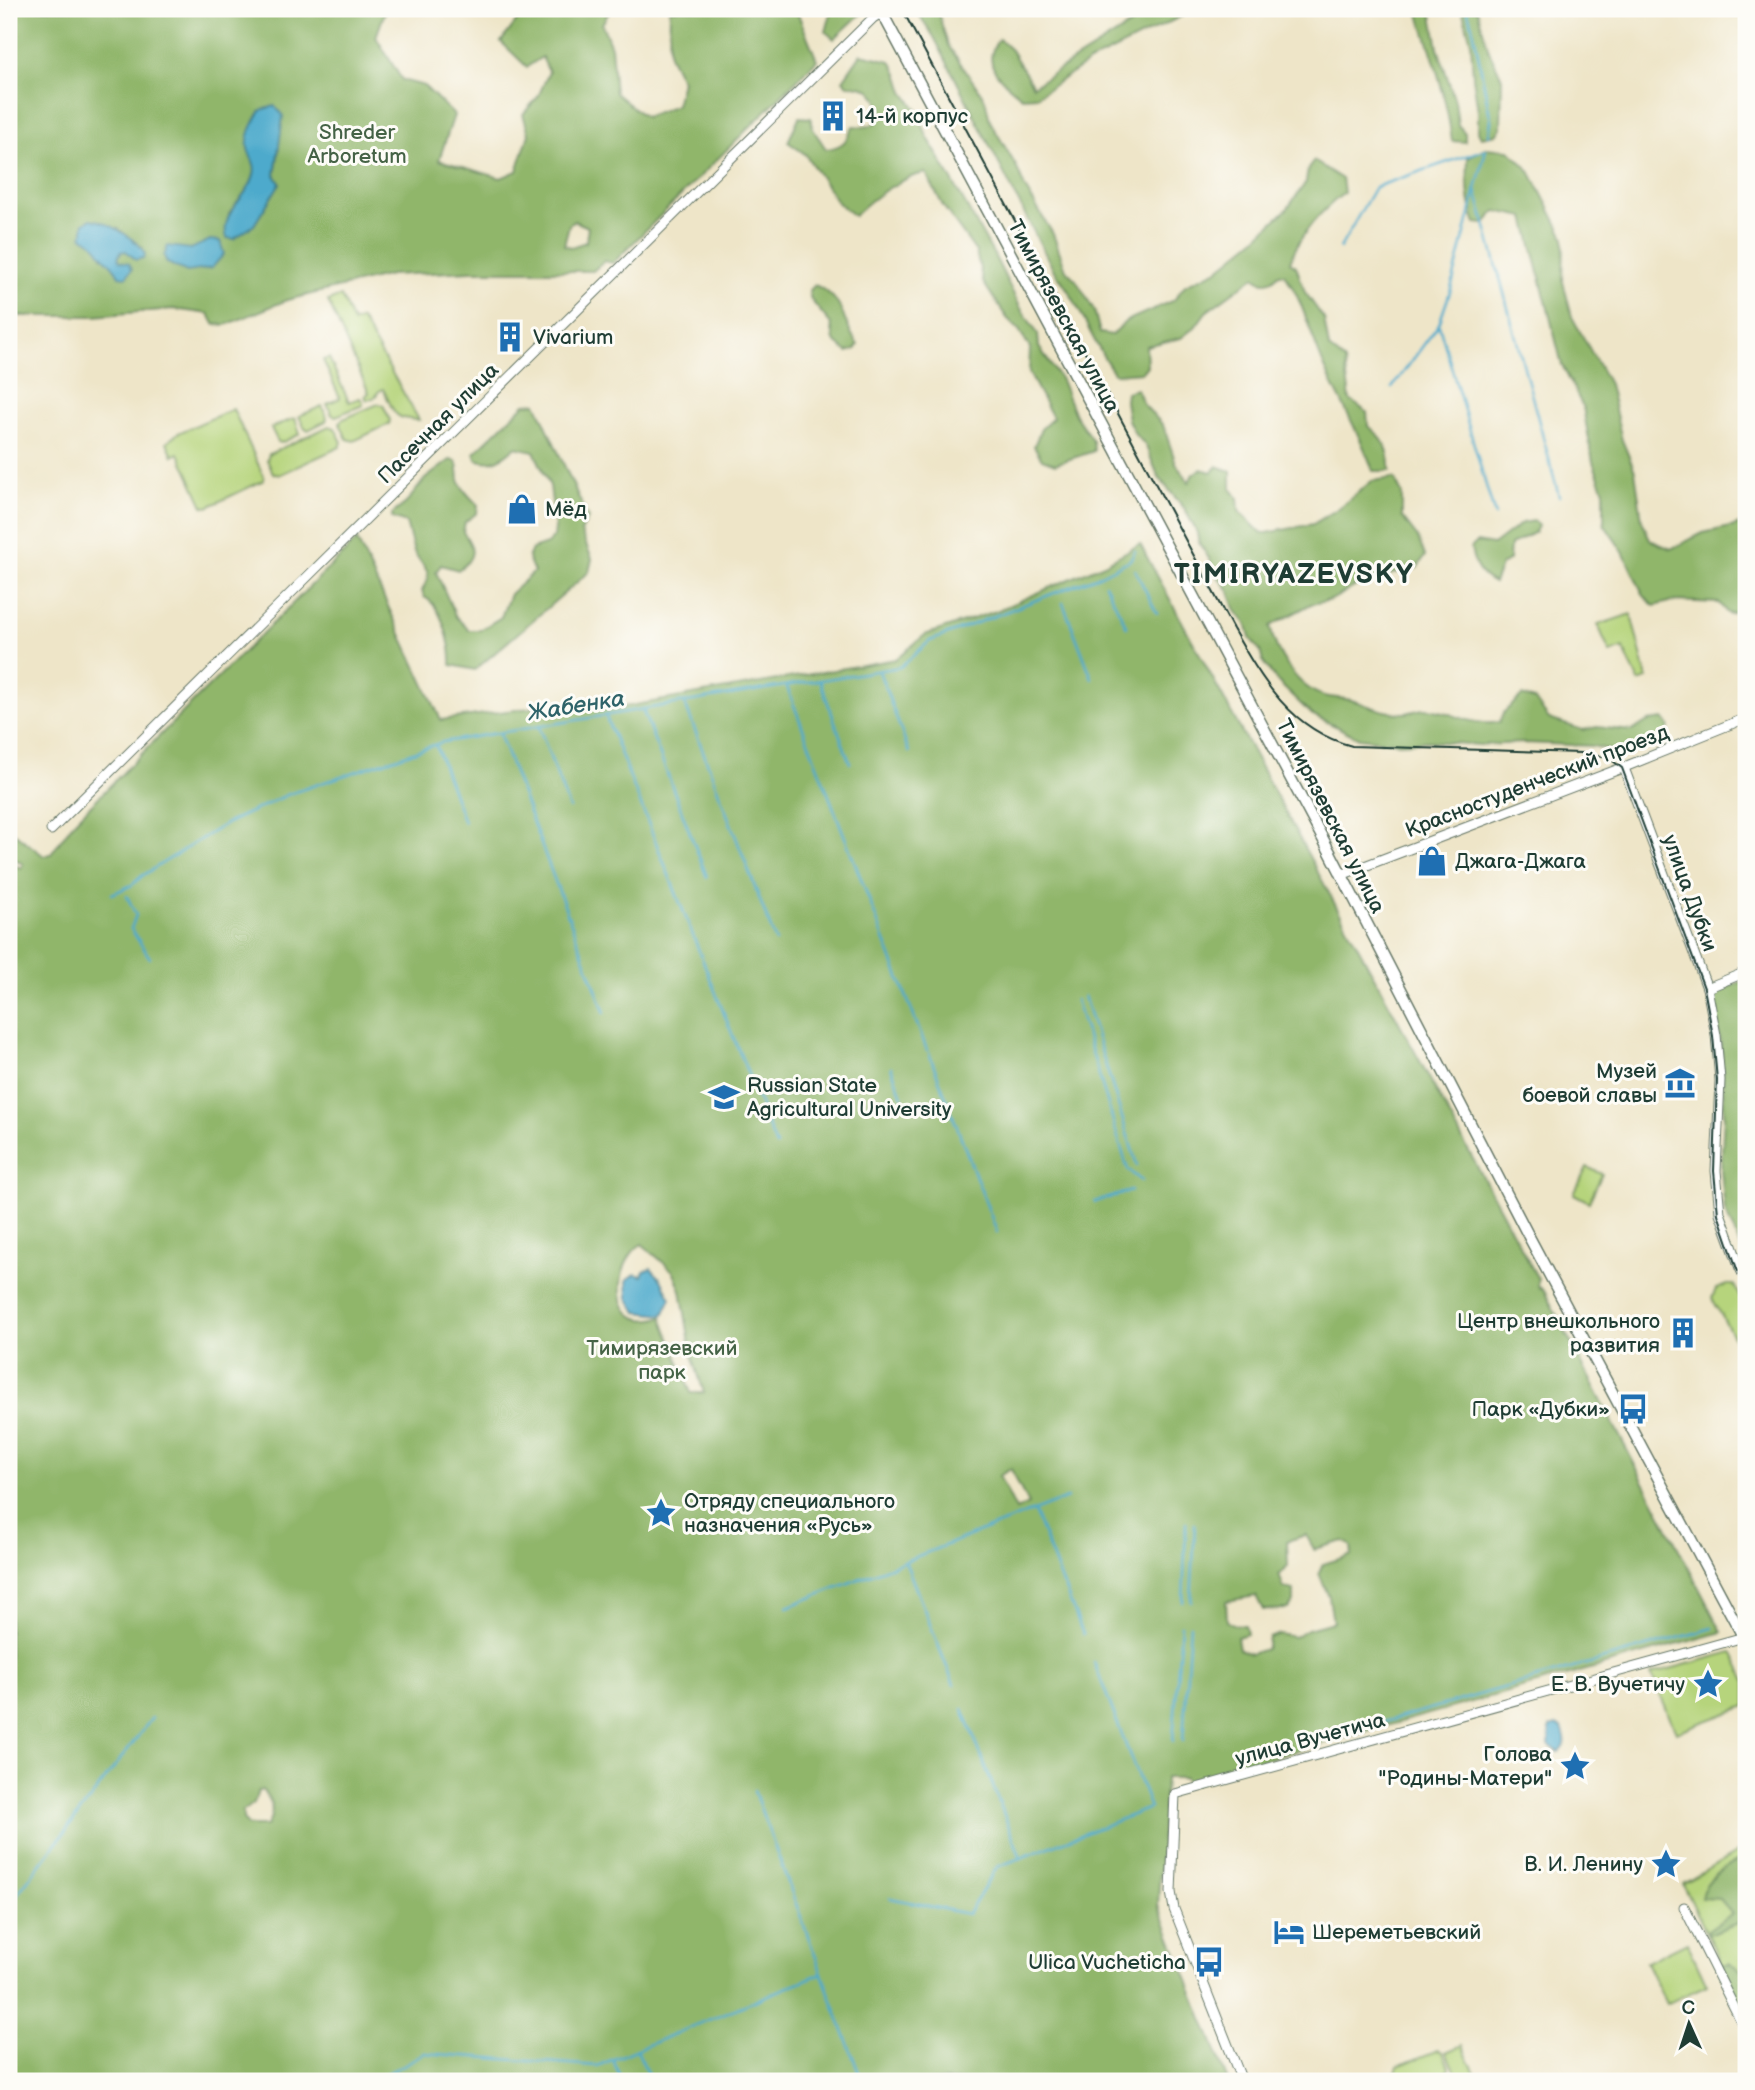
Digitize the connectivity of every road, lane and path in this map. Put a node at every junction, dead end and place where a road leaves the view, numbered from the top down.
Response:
1 (883, 10) edge
2 (1746, 718) edge
3 (1624, 768) junction
4 (51, 830) dead end
5 (1341, 875) junction
6 (1746, 972) edge
7 (1707, 988) junction
8 (1746, 1280) edge
9 (1745, 1639) edge
10 (1684, 1907) dead end
11 (1746, 2031) edge
12 (1242, 2081) edge

1 - 4 street, Пасечная улица
1 - 5 main road, Тимирязевская улица
2 - 3 street, Красностуденческий проезд
3 - 5 street, Красностуденческий проезд
3 - 7 street, улица Дубки
5 - 9 main road, Тимирязевская улица
6 - 7 street
7 - 8 street, улица Дубки
9 - 12 street, улица Вучетича
10 - 11 street

